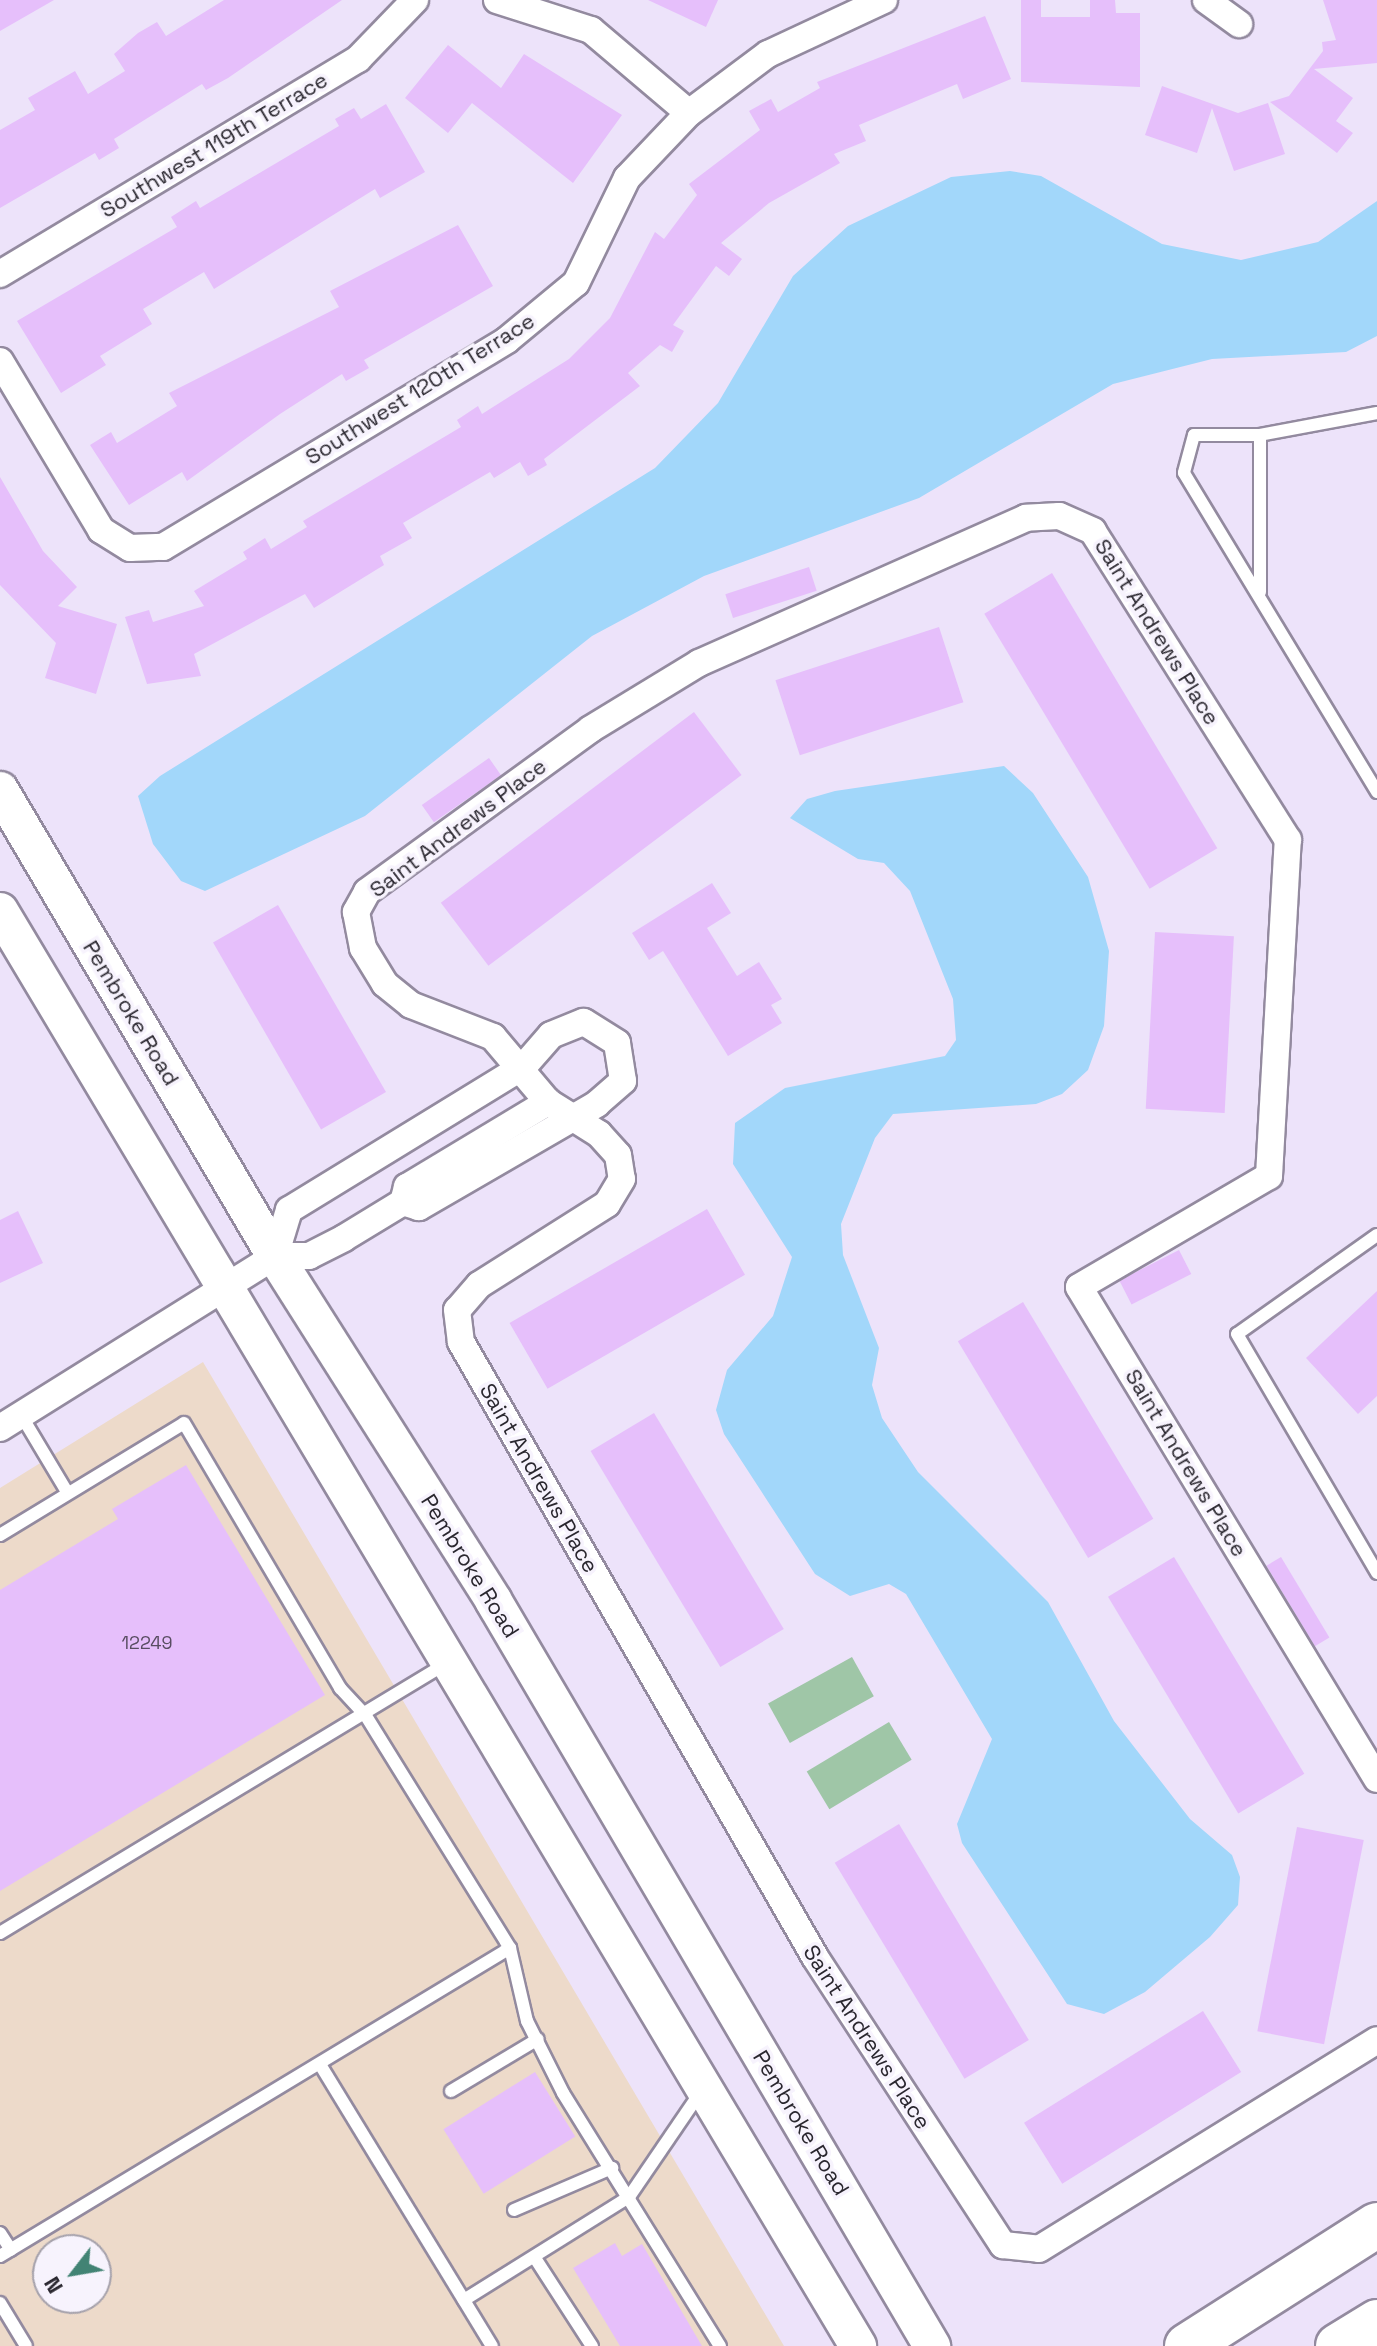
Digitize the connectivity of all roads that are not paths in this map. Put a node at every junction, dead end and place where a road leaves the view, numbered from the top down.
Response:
1 (415, 0) edge
2 (497, 0) edge
3 (884, 0) edge
4 (1206, 0) edge
5 (1239, 24) dead end
6 (689, 113) junction
7 (0, 274) edge
8 (0, 361) edge
9 (1377, 413) edge
10 (1260, 435) junction
11 (1260, 592) junction
12 (0, 790) edge
13 (1377, 792) edge
14 (0, 911) edge
15 (524, 1066) junction
16 (559, 1108) junction
17 (1377, 1235) edge
18 (275, 1256) junction
19 (223, 1288) junction
20 (10, 1422) edge
21 (67, 1492) junction
22 (0, 1535) edge
23 (1377, 1573) edge
24 (450, 1661) junction
25 (366, 1716) junction
26 (1377, 1779) edge
27 (0, 1933) edge
28 (510, 1948) junction
29 (538, 2039) junction
30 (1377, 2040) edge
31 (321, 2066) junction
32 (704, 2088) junction
33 (451, 2091) dead end
34 (612, 2168) junction
35 (629, 2197) junction
36 (514, 2210) dead end
37 (1377, 2225) edge
38 (0, 2233) edge
39 (5, 2253) edge
40 (535, 2258) junction
41 (464, 2300) junction
42 (0, 2303) edge
43 (1203, 2336) edge
44 (26, 2346) edge
45 (492, 2346) edge
46 (592, 2346) edge
47 (720, 2346) edge
48 (858, 2346) edge
49 (932, 2346) edge

1 - 7 street, Southwest 119th Terrace
2 - 6 street
3 - 6 street, Southwest 120th Terrace
4 - 5 street
6 - 8 street, Southwest 120th Terrace
9 - 10 lane
10 - 11 lane
10 - 11 lane
11 - 13 lane
12 - 18 main road, Pembroke Road
14 - 19 main road
15 - 16 street, Saint Andrews Place
15 - 16 street
15 - 18 street
15 - 26 street, Saint Andrews Place
16 - 18 street
16 - 30 street, Saint Andrews Place
17 - 23 lane
18 - 19 street
18 - 49 main road, Pembroke Road
19 - 20 street
19 - 24 main road
20 - 21 lane
21 - 22 lane
21 - 25 lane
24 - 25 lane
24 - 32 main road
25 - 27 lane
25 - 28 lane
28 - 29 lane
28 - 31 lane
29 - 33 lane
29 - 34 lane
31 - 39 lane
31 - 41 lane
32 - 35 lane
32 - 48 main road
34 - 35 lane
34 - 36 lane
35 - 40 lane
35 - 47 lane
37 - 43 highway
38 - 39 lane
40 - 41 lane
40 - 46 lane
41 - 45 lane
42 - 44 lane

